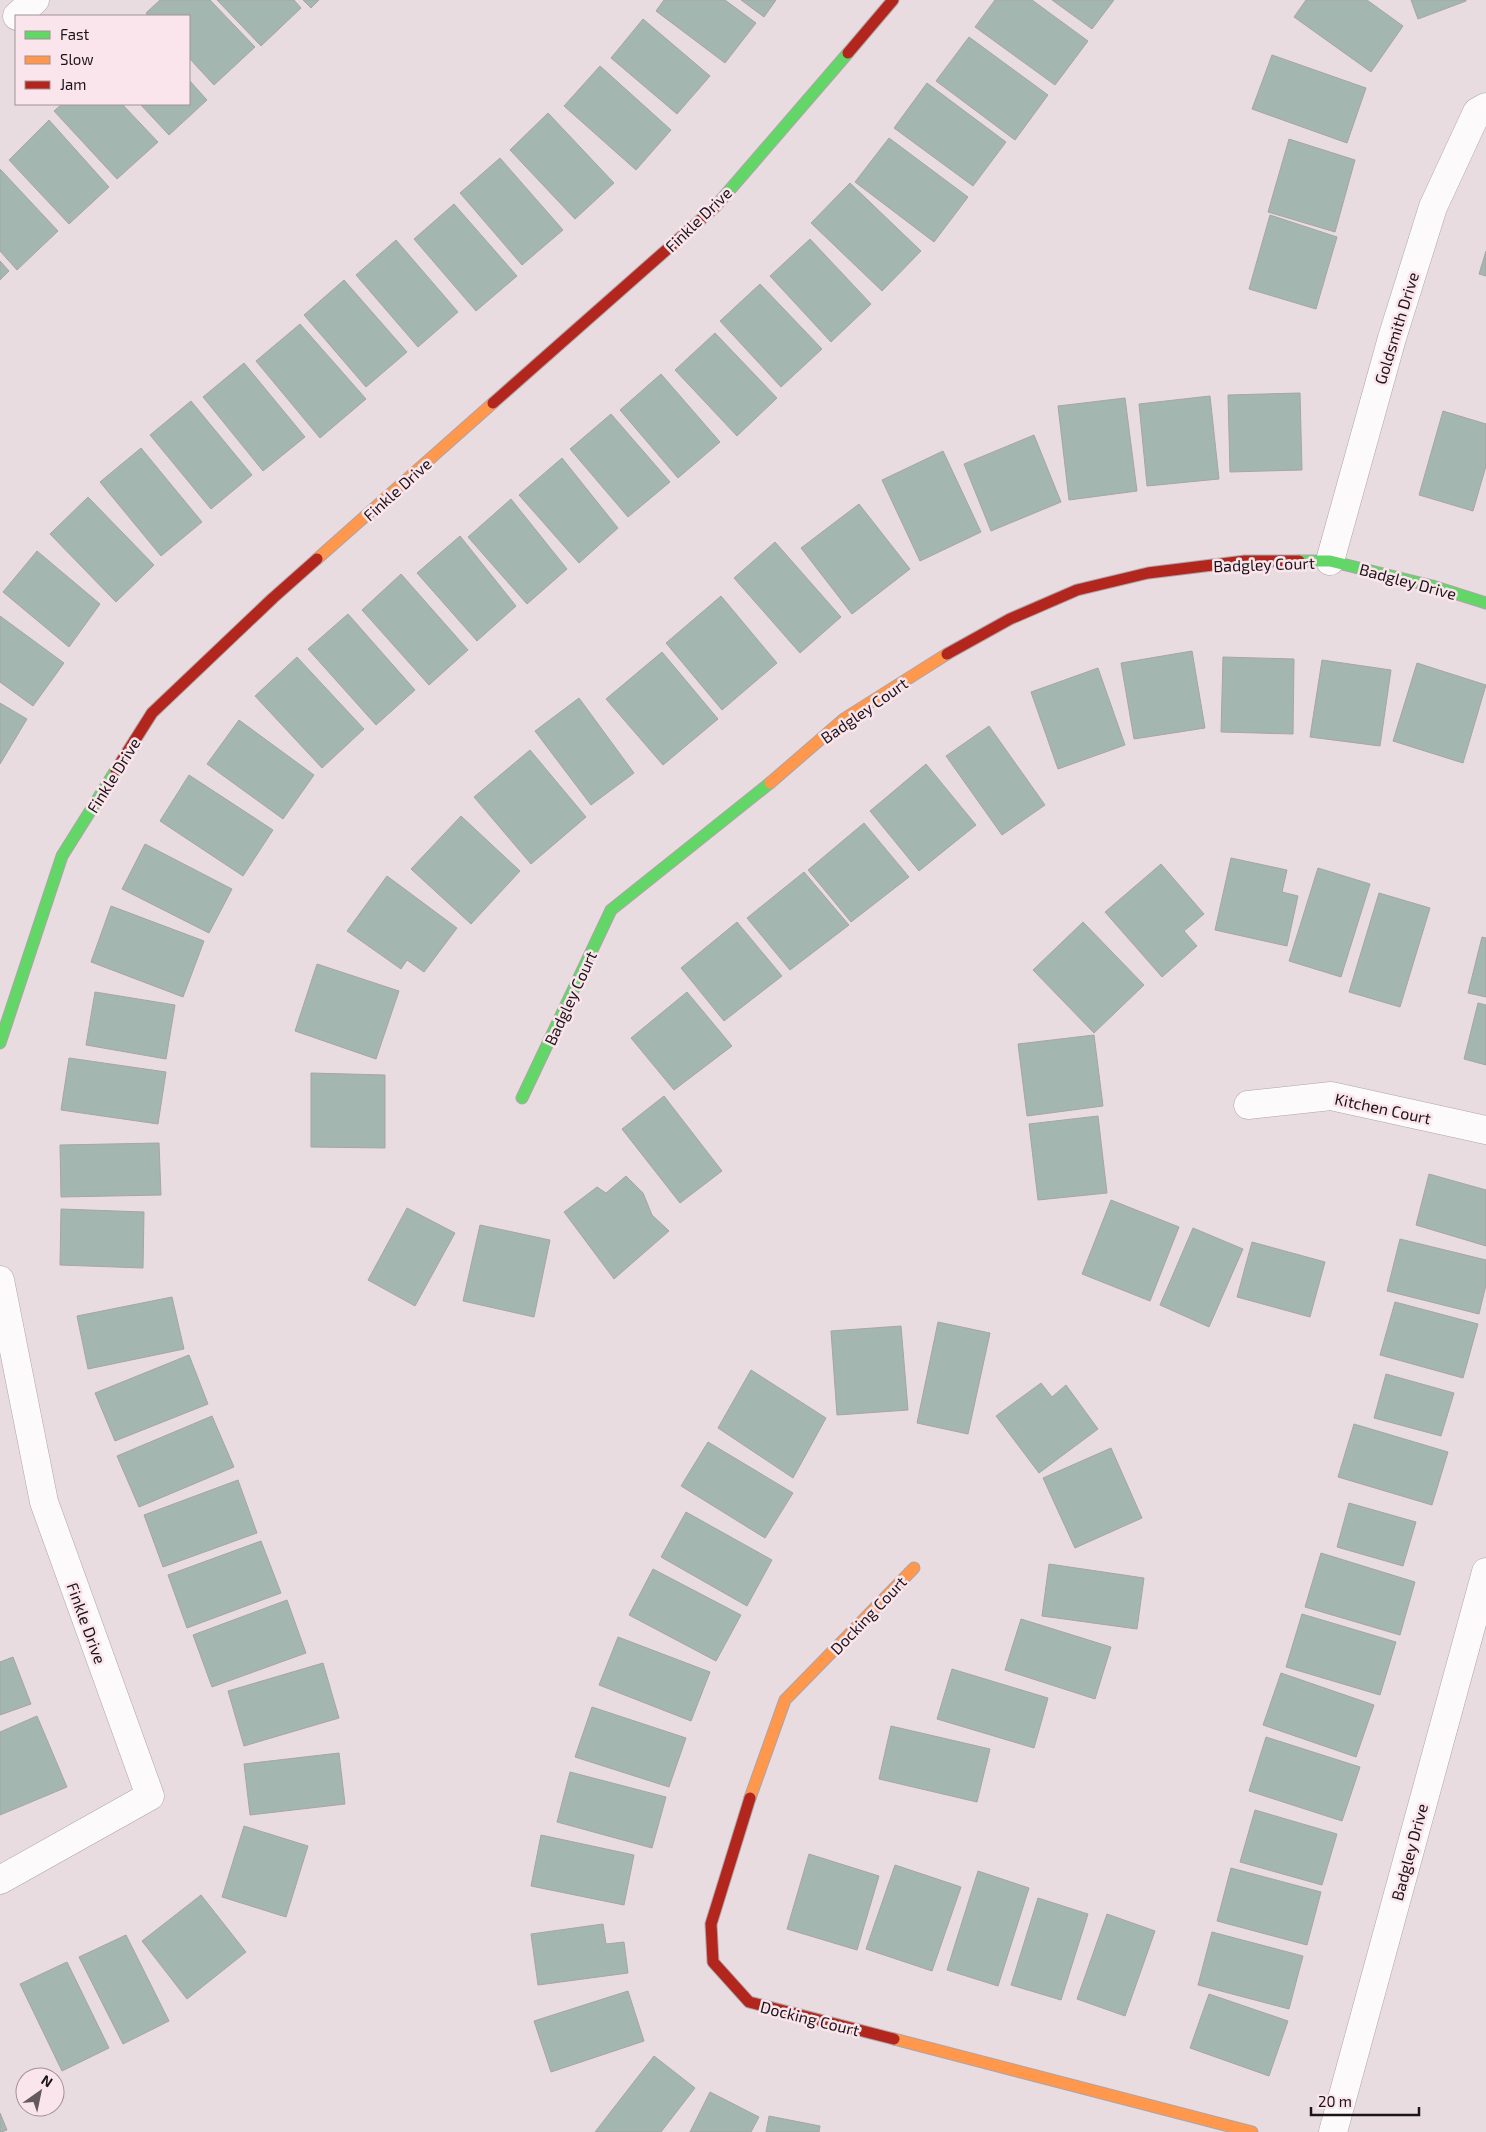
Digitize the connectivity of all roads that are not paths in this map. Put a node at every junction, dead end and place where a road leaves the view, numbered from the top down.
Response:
1 (34, 0) edge
2 (893, 0) edge
3 (19, 15) edge
4 (15, 19) edge
5 (0, 32) edge
6 (1486, 107) edge
7 (1330, 561) junction
8 (1486, 603) edge
9 (0, 1043) edge
10 (522, 1098) dead end
11 (1248, 1105) dead end
12 (1486, 1130) edge
13 (0, 1280) edge
14 (914, 1568) dead end
15 (1486, 1572) edge
16 (0, 1880) edge
17 (1252, 2132) edge
18 (1333, 2132) edge

1 - 3 street
2 - 9 street, Finkle Drive
4 - 5 street
6 - 7 street, Goldsmith Drive
7 - 8 street, Badgley Drive
7 - 10 street, Badgley Court
11 - 12 street, Kitchen Court
13 - 16 street, Finkle Drive
14 - 17 street, Docking Court
15 - 18 street, Badgley Drive

